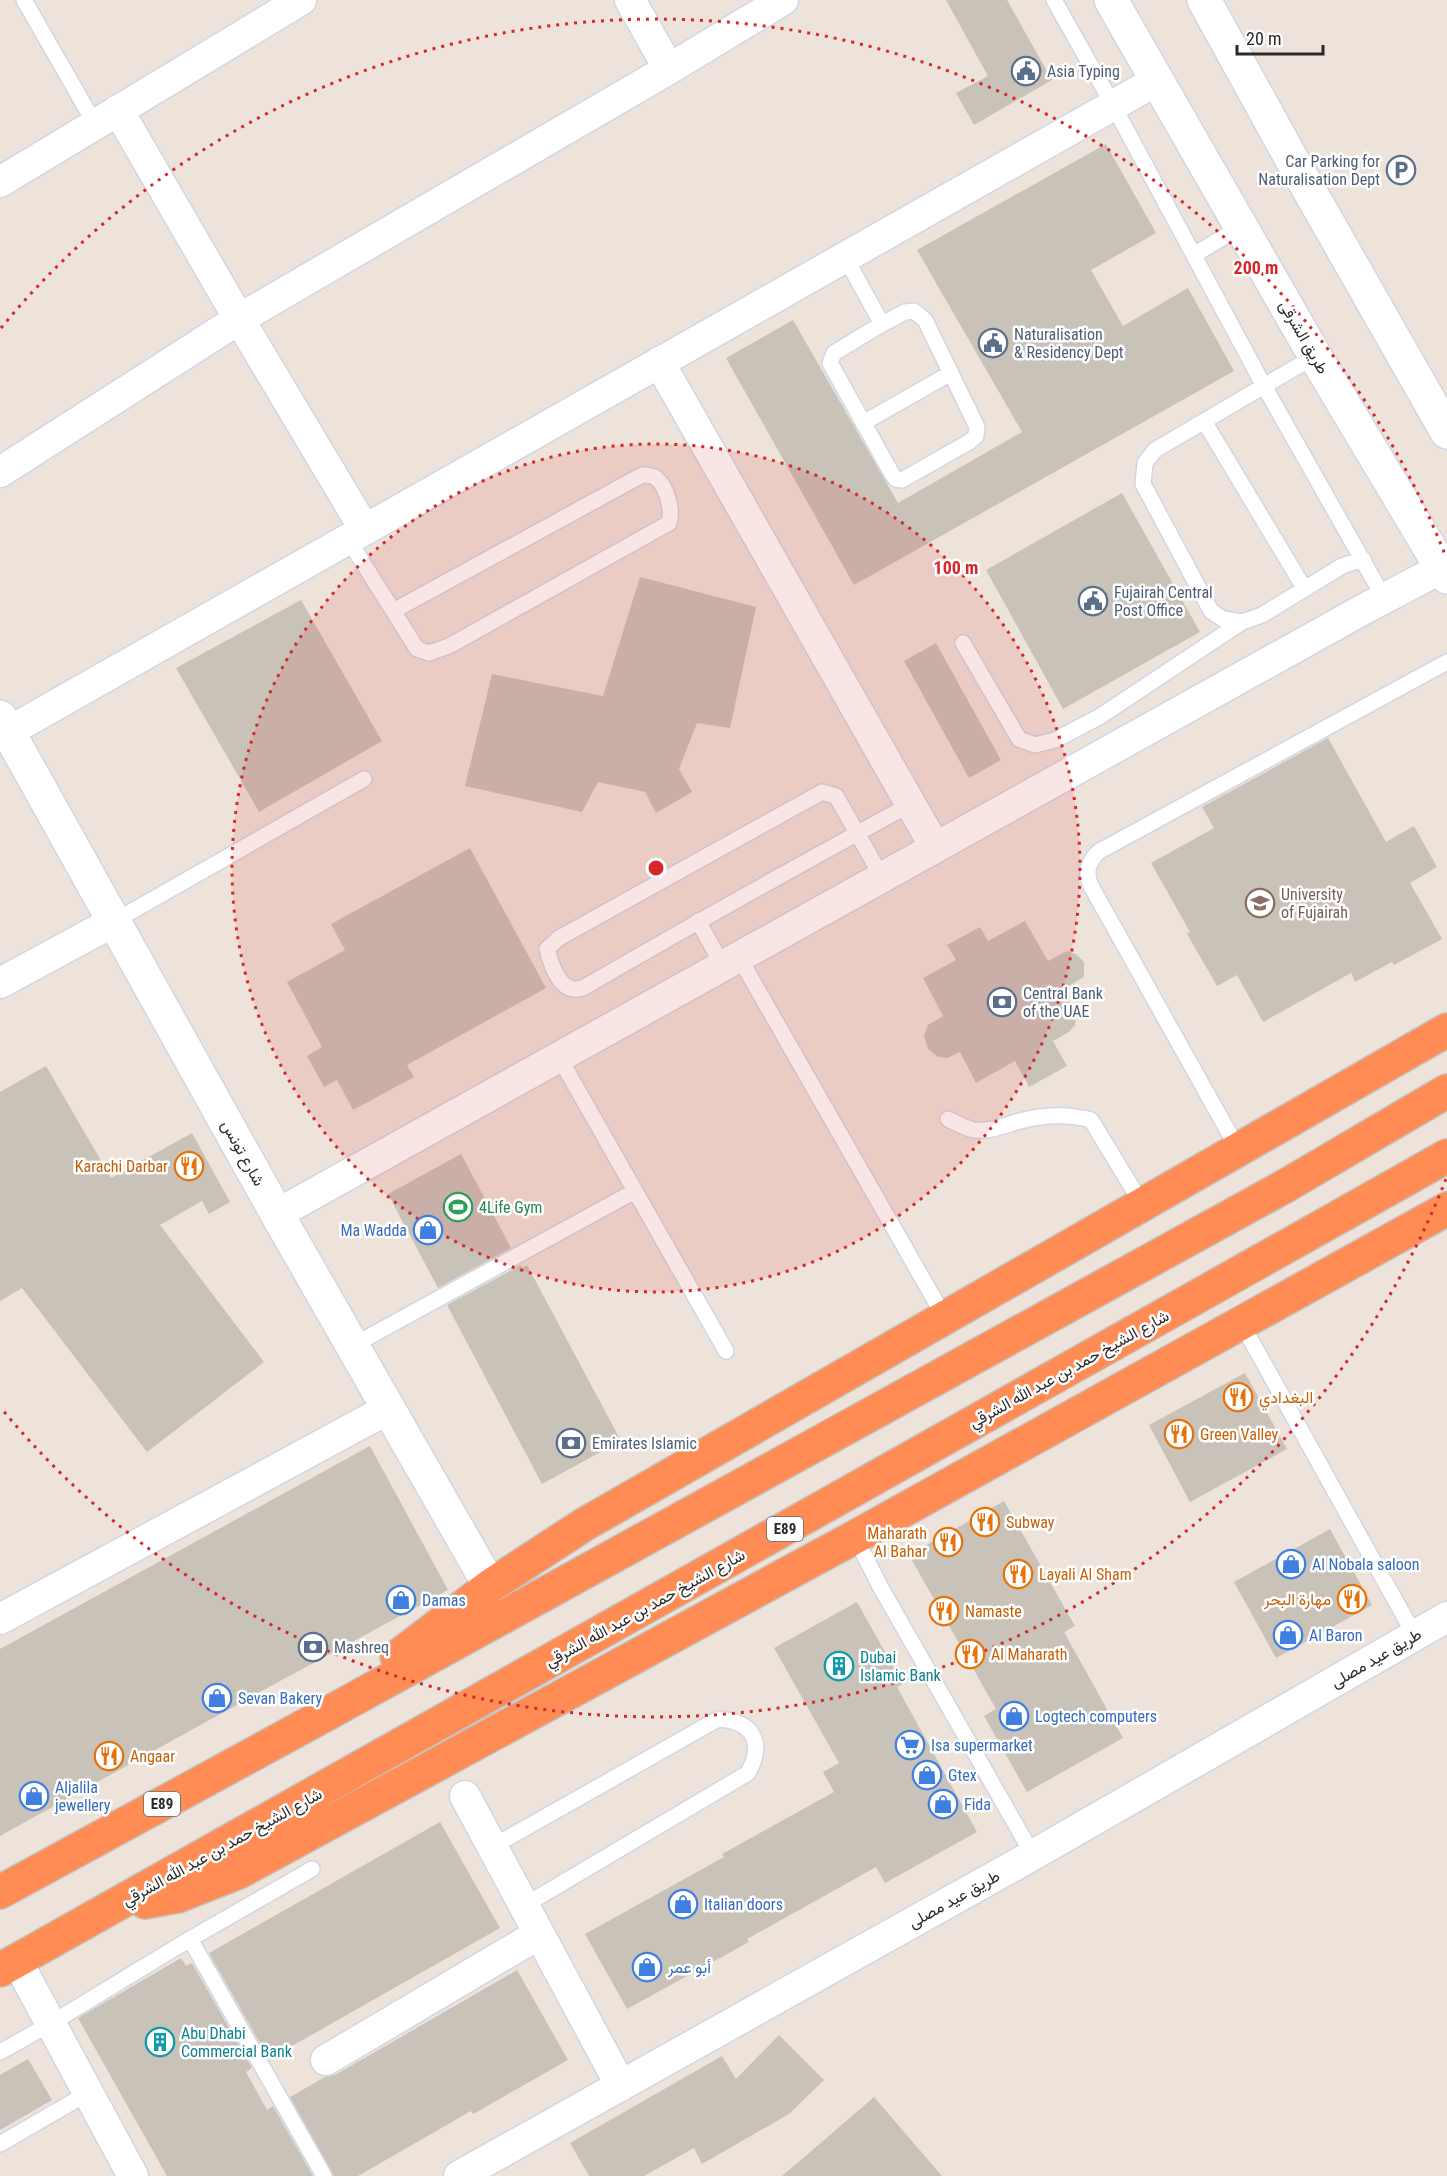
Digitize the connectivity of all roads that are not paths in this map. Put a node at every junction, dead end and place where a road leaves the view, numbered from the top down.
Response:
1 (24, 0) edge
2 (630, 0) edge
3 (783, 0) edge
4 (1054, 0) edge
5 (1111, 0) edge
6 (1204, 0) edge
7 (289, 3) edge
8 (669, 69) junction
9 (1156, 81) junction
10 (1113, 105) junction
11 (107, 117) junction
12 (0, 182) edge
13 (1240, 227) junction
14 (1194, 255) junction
15 (845, 257) junction
16 (239, 319) junction
17 (882, 324) junction
18 (1315, 356) junction
19 (659, 362) junction
20 (951, 373) junction
21 (1264, 386) junction
22 (1204, 421) junction
23 (863, 423) junction
24 (1447, 432) edge
25 (0, 472) edge
26 (356, 534) junction
27 (1363, 559) junction
28 (1444, 573) edge
29 (1304, 588) junction
30 (1384, 598) junction
31 (393, 611) junction
32 (1242, 622) junction
33 (963, 643) dead end
34 (1447, 662) edge
35 (4, 725) edge
36 (364, 779) dead end
37 (911, 804) junction
38 (856, 834) junction
39 (935, 847) junction
40 (882, 877) junction
41 (698, 921) junction
42 (113, 922) junction
43 (731, 961) junction
44 (0, 983) edge
45 (1444, 1031) edge
46 (559, 1057) junction
47 (1447, 1091) edge
48 (948, 1119) dead end
49 (1238, 1149) junction
50 (1447, 1156) edge
51 (635, 1191) junction
52 (1142, 1204) junction
53 (1447, 1209) edge
54 (277, 1215) junction
55 (945, 1318) junction
56 (1242, 1324) junction
57 (352, 1346) junction
58 (726, 1351) dead end
59 (388, 1409) junction
60 (855, 1537) junction
61 (490, 1586) junction
62 (1447, 1617) edge
63 (0, 1619) edge
64 (1415, 1636) junction
65 (323, 1716) junction
66 (465, 1796) dead end
67 (492, 1847) junction
68 (1033, 1855) junction
69 (312, 1869) dead end
70 (0, 1892) edge
71 (122, 1903) junction
72 (525, 1905) junction
73 (539, 1935) junction
74 (190, 1939) junction
75 (8, 1966) edge
76 (50, 2024) junction
77 (0, 2052) edge
78 (326, 2060) dead end
79 (621, 2086) junction
80 (88, 2093) junction
81 (0, 2144) edge
82 (133, 2176) edge
83 (324, 2176) edge
84 (459, 2176) edge

1 - 11 lane
2 - 8 street
3 - 8 street
4 - 10 lane
5 - 9 main road, طريق الشرقى
6 - 24 main road
7 - 11 street
8 - 16 street
9 - 10 street
9 - 13 main road, طريق الشرقى
10 - 14 lane
10 - 15 street
11 - 12 street
11 - 16 street
13 - 14 lane
13 - 18 main road, طريق الشرقى
14 - 21 lane
15 - 17 lane
15 - 19 street
16 - 25 street
16 - 26 street
17 - 20 lane
17 - 23 lane
18 - 21 lane
18 - 28 main road, طريق الشرقى
19 - 26 street
19 - 37 street
20 - 23 lane
20 - 23 lane
21 - 22 lane
21 - 27 lane
22 - 29 lane
22 - 32 lane
26 - 31 lane
26 - 35 street
27 - 29 lane
27 - 30 lane
28 - 30 street
29 - 32 lane
30 - 39 street
31 - 31 lane
32 - 33 lane
34 - 49 lane
35 - 42 main road, شارع تونس
36 - 42 lane
37 - 38 lane
37 - 39 street
38 - 40 lane
38 - 41 lane
38 - 41 lane
39 - 40 street
40 - 43 street
41 - 43 lane
42 - 44 street
42 - 54 main road, شارع تونس
43 - 46 street
43 - 55 lane
45 - 49 highway
46 - 51 lane
46 - 54 street
47 - 65 highway, E89
48 - 52 lane
49 - 52 highway
50 - 71 highway, شارع الشيخ حمد بن عبد الله الشرقي / E89
51 - 57 lane
51 - 58 lane
52 - 55 highway
53 - 56 highway
54 - 57 main road, شارع تونس
55 - 61 highway
56 - 60 highway
56 - 64 lane
57 - 59 main road, شارع تونس
59 - 61 main road, شارع تونس
59 - 63 street
60 - 68 lane
60 - 71 highway
61 - 65 highway
62 - 64 street, طريق عيد مصلى
64 - 68 street, طريق عيد مصلى
65 - 70 highway, E89
66 - 67 street
67 - 72 street
67 - 72 lane
68 - 79 street, طريق عيد مصلى
69 - 74 lane
71 - 75 highway, شارع الشيخ حمد بن عبد الله الشرقي / E89
72 - 73 street
73 - 78 street
73 - 79 street
74 - 76 lane
74 - 83 lane
75 - 76 street
76 - 77 lane
76 - 80 street
79 - 84 street, طريق عيد مصلى
80 - 81 lane
80 - 82 street

